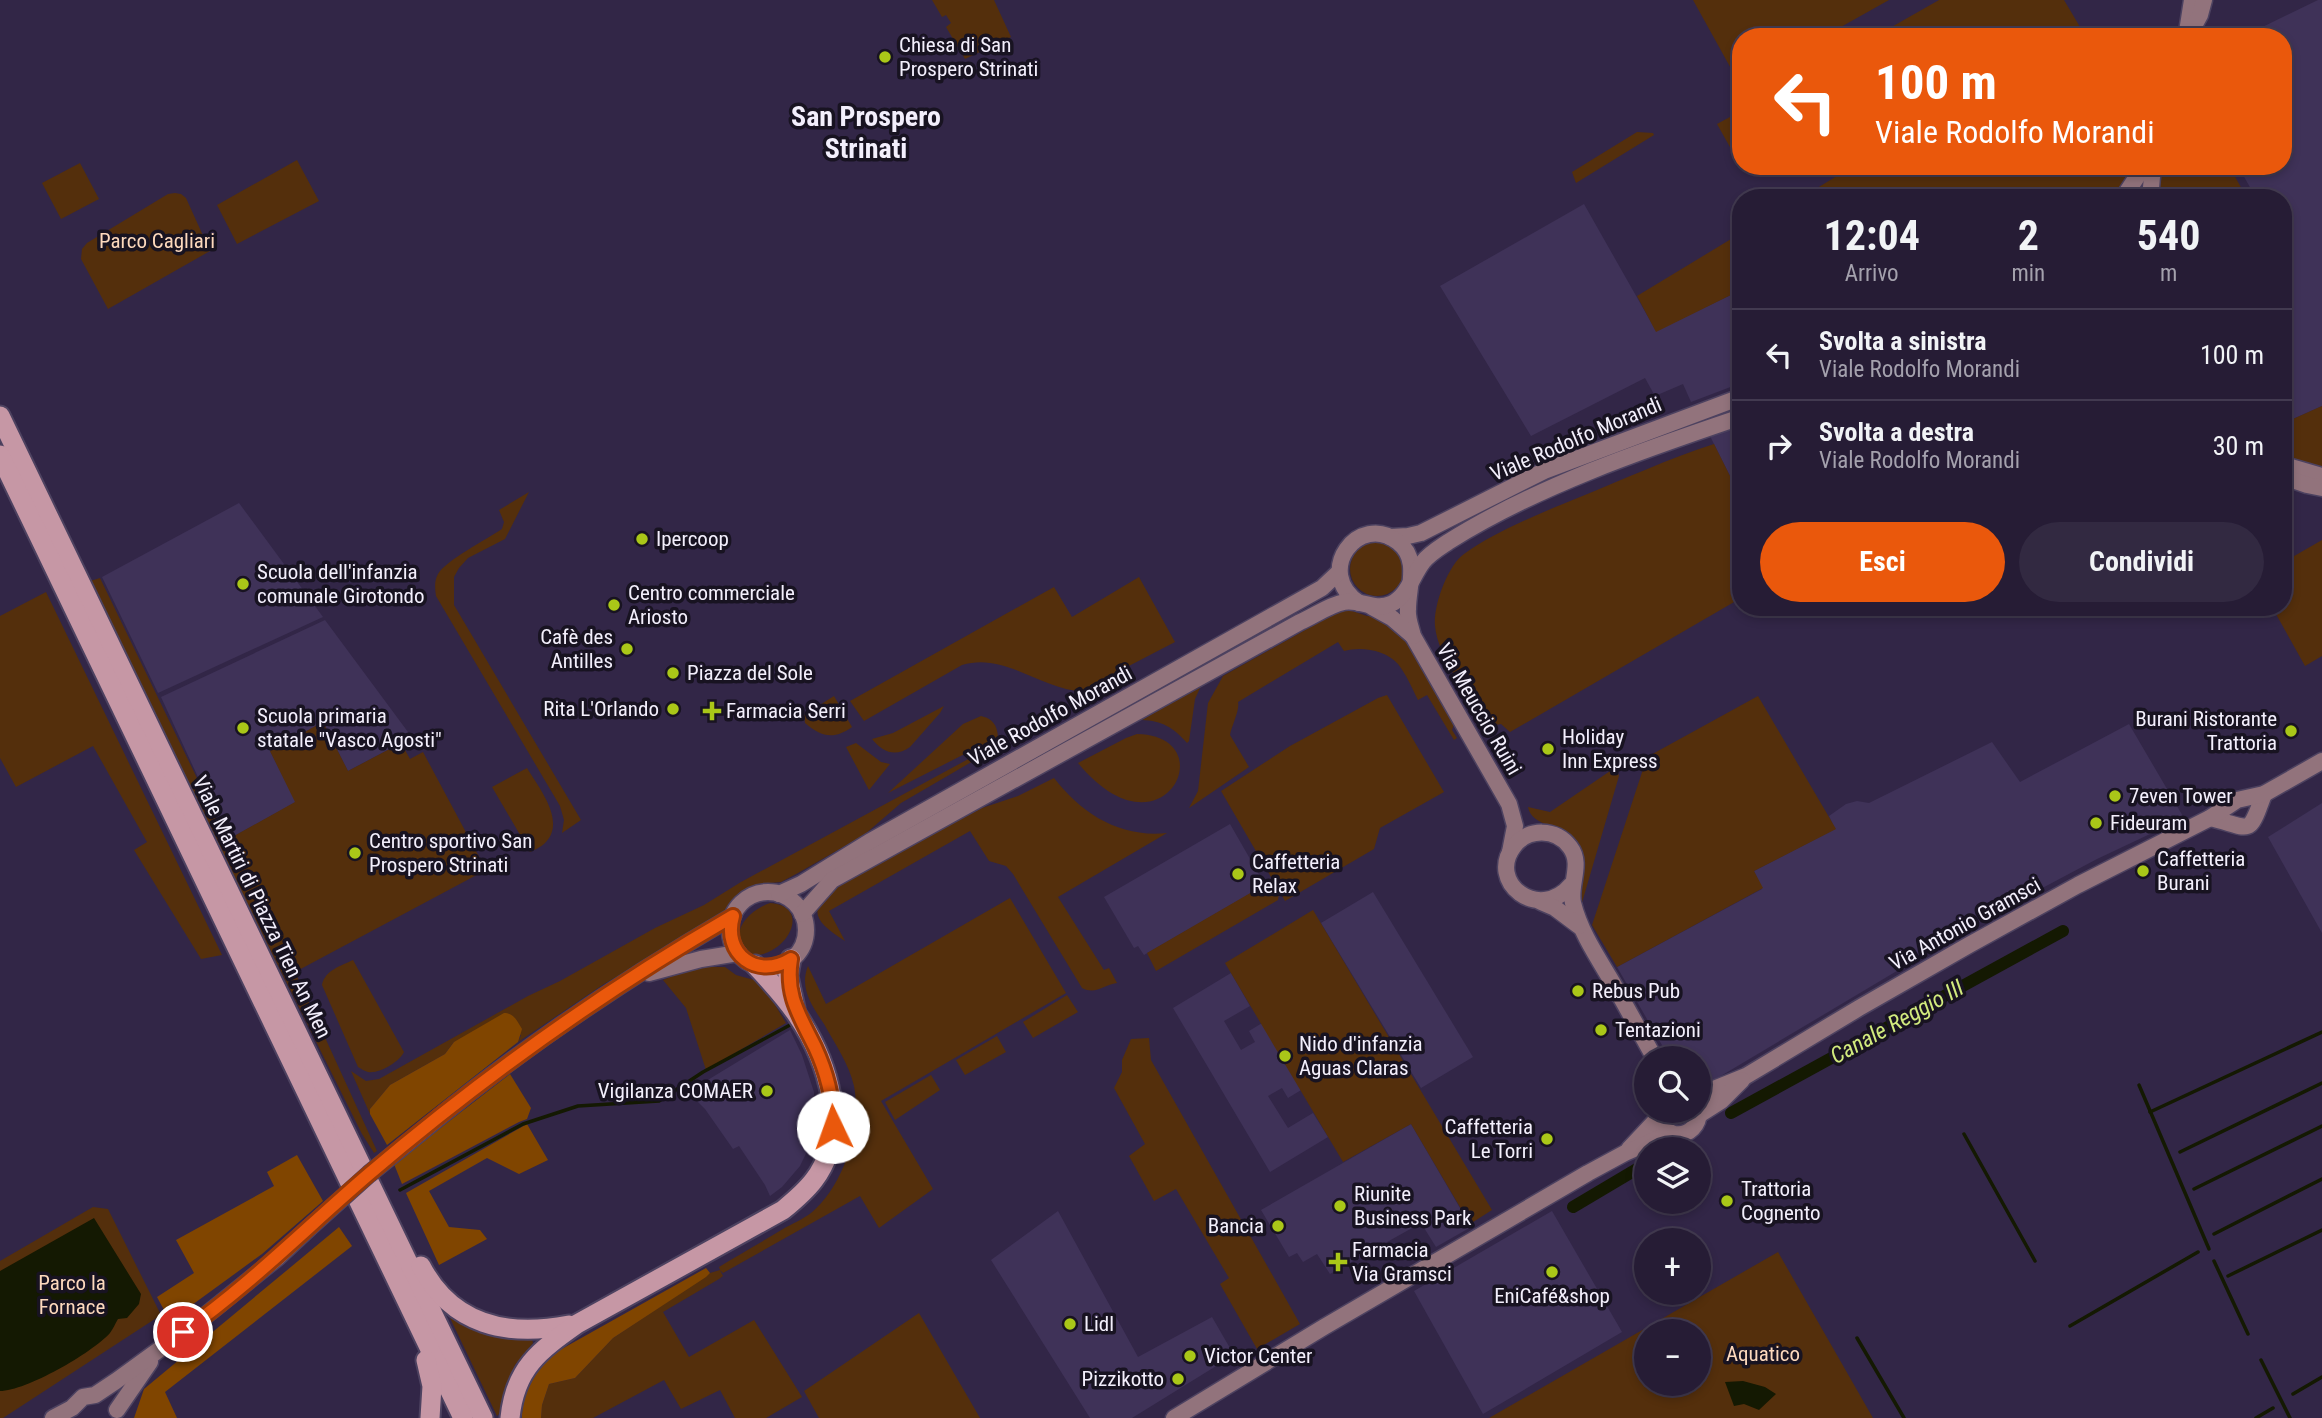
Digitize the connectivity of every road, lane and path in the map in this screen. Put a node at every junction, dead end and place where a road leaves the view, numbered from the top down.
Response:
1 (2192, 0) edge
2 (2204, 0) edge
3 (2188, 28) edge
4 (2192, 28) edge
5 (1732, 400) edge
6 (0, 416) edge
7 (1732, 420) edge
8 (0, 456) edge
9 (2292, 467) edge
10 (2322, 476) edge
11 (2292, 480) edge
12 (2322, 488) edge
13 (27, 492) junction
14 (1390, 537) junction
15 (1339, 572) junction
16 (1409, 584) junction
17 (1366, 605) junction
18 (1413, 636) junction
19 (109, 664) junction
20 (2322, 761) edge
21 (2264, 794) junction
22 (2246, 799) junction
23 (1509, 804) junction
24 (2231, 806) junction
25 (2257, 813) junction
26 (2210, 818) junction
27 (2233, 823) junction
28 (1535, 833) junction
29 (1510, 852) junction
30 (1571, 885) junction
31 (779, 894) junction
32 (1541, 901) junction
33 (802, 914) junction
34 (733, 916) junction
35 (1579, 926) junction
36 (738, 953) junction
37 (791, 959) junction
38 (755, 965) junction
39 (636, 976) junction
40 (798, 1015) junction
41 (1648, 1046) edge
42 (1746, 1076) junction
43 (1711, 1090) edge
44 (1711, 1106) edge
45 (1651, 1123) edge
46 (1662, 1123) edge
47 (1697, 1123) edge
48 (1671, 1133) junction
49 (1625, 1153) junction
50 (383, 1209) junction
51 (413, 1315) junction
52 (577, 1324) junction
53 (165, 1344) junction
54 (95, 1395) junction
55 (70, 1413) edge
56 (118, 1414) edge
57 (53, 1418) edge
58 (429, 1418) edge
59 (463, 1418) edge
60 (483, 1418) edge
61 (510, 1418) edge
62 (1174, 1418) edge

1 - 3 street
2 - 4 street
5 - 14 street, Viale Rodolfo Morandi
6 - 13 highway, Viale Martiri di Piazza Tien An Men
7 - 16 street, Viale Rodolfo Morandi
8 - 13 highway, Viale Martiri di Piazza Tien An Men
9 - 10 street
11 - 12 street
13 - 19 highway, Viale Martiri di Piazza Tien An Men
14 - 15 street, Viale Rodolfo Morandi
14 - 16 street
15 - 17 street
15 - 31 street, Viale Rodolfo Morandi
16 - 17 street, Viale Rodolfo Morandi
16 - 18 street, Via Meuccio Ruini
17 - 18 street, Via Meuccio Ruini
17 - 33 street, Viale Rodolfo Morandi
18 - 23 street, Via Meuccio Ruini
19 - 50 highway, Viale Martiri di Piazza Tien An Men
19 - 51 highway, Viale Martiri di Piazza Tien An Men
20 - 21 street
21 - 22 street
21 - 25 street
22 - 24 street
22 - 25 street
23 - 28 street, Via Meuccio Ruini
23 - 29 street, Via Meuccio Ruini
24 - 26 street, Via Antonio Gramsci
24 - 27 street
25 - 27 street
26 - 27 street
26 - 42 street, Via Antonio Gramsci
28 - 29 street
28 - 30 street, Via Meuccio Ruini
29 - 32 street, Via Meuccio Ruini
30 - 32 street
30 - 35 street, Via Meuccio Ruini
31 - 33 street
31 - 34 street, Viale Rodolfo Morandi
32 - 35 street, Via Meuccio Ruini
33 - 37 street
34 - 36 street
34 - 39 street, Viale Rodolfo Morandi
35 - 41 street, Via Meuccio Ruini
36 - 38 street
36 - 39 street, Viale Rodolfo Morandi
37 - 38 street
37 - 40 highway
38 - 40 highway
39 - 53 street, Viale Rodolfo Morandi, bridge
40 - 52 highway
42 - 43 street, Via Antonio Gramsci
42 - 44 street, Via Antonio Gramsci
45 - 49 street, Via Antonio Gramsci
46 - 48 street, Via Antonio Gramsci
47 - 48 street, Via Antonio Gramsci
48 - 49 street, Via Antonio Gramsci
49 - 62 street, Via Antonio Gramsci
50 - 52 highway
50 - 60 highway, Viale Martiri di Piazza Tien An Men
51 - 58 highway
51 - 59 highway, Viale Martiri di Piazza Tien An Men
52 - 61 highway
53 - 54 street, Viale Rodolfo Morandi
53 - 56 street, Viale Rodolfo Morandi
54 - 55 street, Viale Rodolfo Morandi
54 - 56 street, Viale Rodolfo Morandi
55 - 57 street, Viale Rodolfo Morandi

